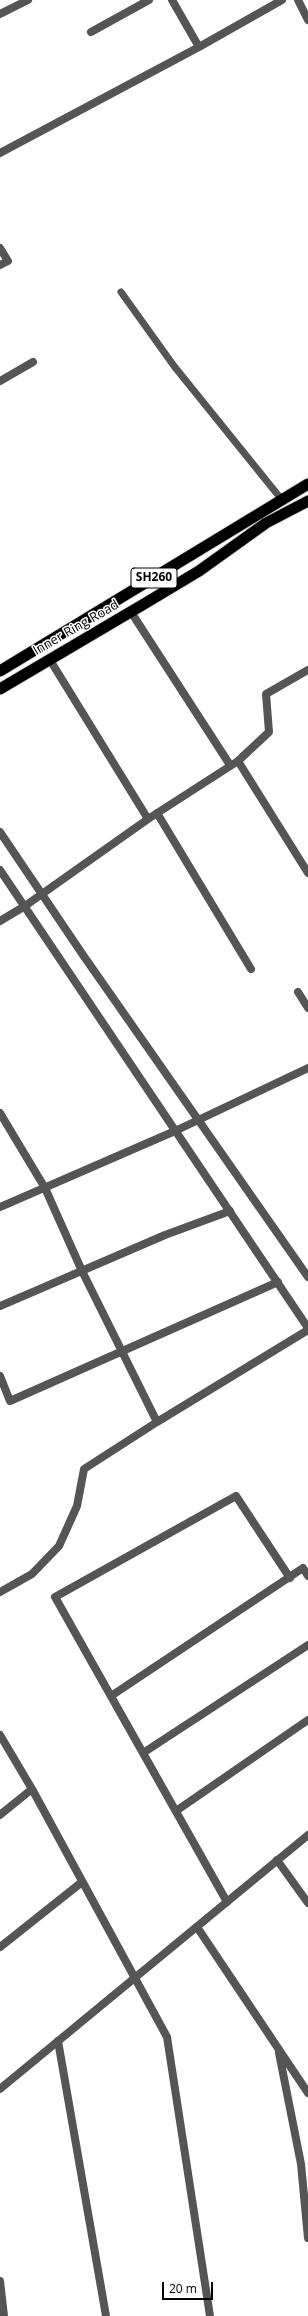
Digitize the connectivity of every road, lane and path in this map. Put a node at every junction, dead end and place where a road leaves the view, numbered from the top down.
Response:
1 (28, 0) edge
2 (149, 0) edge
3 (172, 0) edge
4 (282, 0) edge
5 (298, 0) edge
6 (0, 14) edge
7 (308, 20) edge
8 (91, 32) dead end
9 (199, 47) junction
10 (0, 154) edge
11 (0, 248) edge
12 (0, 265) edge
13 (121, 292) dead end
14 (33, 362) dead end
15 (0, 381) edge
16 (308, 484) edge
17 (282, 500) junction
18 (308, 500) edge
19 (131, 612) junction
20 (50, 660) junction
21 (308, 670) edge
22 (0, 671) edge
23 (0, 689) edge
24 (238, 761) junction
25 (230, 765) junction
26 (157, 813) junction
27 (148, 819) junction
28 (0, 832) edge
29 (0, 870) edge
30 (308, 872) edge
31 (42, 895) junction
32 (25, 906) junction
33 (0, 921) edge
34 (251, 969) dead end
35 (298, 992) dead end
36 (308, 1008) edge
37 (308, 1068) edge
38 (0, 1113) edge
39 (199, 1119) junction
40 (175, 1130) junction
41 (45, 1188) junction
42 (0, 1207) edge
43 (230, 1211) junction
44 (82, 1271) junction
45 (308, 1277) edge
46 (278, 1282) junction
47 (0, 1306) edge
48 (308, 1329) edge
49 (123, 1351) junction
50 (0, 1376) edge
51 (157, 1422) junction
52 (308, 1576) edge
53 (290, 1578) junction
54 (0, 1592) edge
55 (308, 1645) edge
56 (111, 1696) junction
57 (308, 1720) edge
58 (0, 1735) edge
59 (143, 1753) junction
60 (32, 1789) junction
61 (176, 1811) junction
62 (0, 1815) edge
63 (308, 1834) edge
64 (278, 1860) junction
65 (82, 1882) junction
66 (227, 1902) junction
67 (308, 1903) edge
68 (197, 1927) junction
69 (0, 1947) edge
70 (135, 1977) junction
71 (58, 2041) junction
72 (279, 2049) junction
73 (0, 2089) edge
74 (308, 2093) edge
75 (308, 2238) edge
76 (0, 2281) edge
77 (4, 2316) edge
78 (106, 2316) edge
79 (210, 2316) edge

1 - 6 street
2 - 8 street
3 - 9 street
4 - 9 street
5 - 7 street
9 - 10 street
11 - 12 street
13 - 17 lane
14 - 15 street
16 - 17 highway, Inner Ring Road / SH260
17 - 22 highway, Inner Ring Road / SH260
18 - 19 highway, Inner Ring Road
19 - 20 highway, Inner Ring Road
19 - 25 street
20 - 23 highway, Inner Ring Road
20 - 27 street
21 - 24 street
24 - 25 street
24 - 30 street
25 - 26 street
26 - 27 street
26 - 34 street
27 - 31 street
28 - 31 street
29 - 32 street
31 - 32 street
31 - 39 street
32 - 33 street
32 - 40 street
35 - 36 street
37 - 39 street
38 - 41 street
39 - 40 street
39 - 45 street
40 - 41 street
40 - 43 street
41 - 42 street
41 - 44 street
43 - 44 street
43 - 46 street
44 - 47 street
44 - 49 street
46 - 48 street
46 - 49 street
48 - 51 street
49 - 50 street
49 - 51 street
51 - 54 street
52 - 53 street
53 - 56 street
53 - 56 street
55 - 59 street
56 - 59 street
57 - 61 street
58 - 60 street
59 - 61 street
60 - 62 street
60 - 65 street
61 - 66 street
63 - 64 street
64 - 66 street
64 - 67 street
65 - 69 street
65 - 70 street
66 - 68 street
68 - 70 street
68 - 72 street
70 - 71 street
70 - 79 street
71 - 73 street
71 - 78 street
72 - 74 street
72 - 75 street
76 - 77 street

